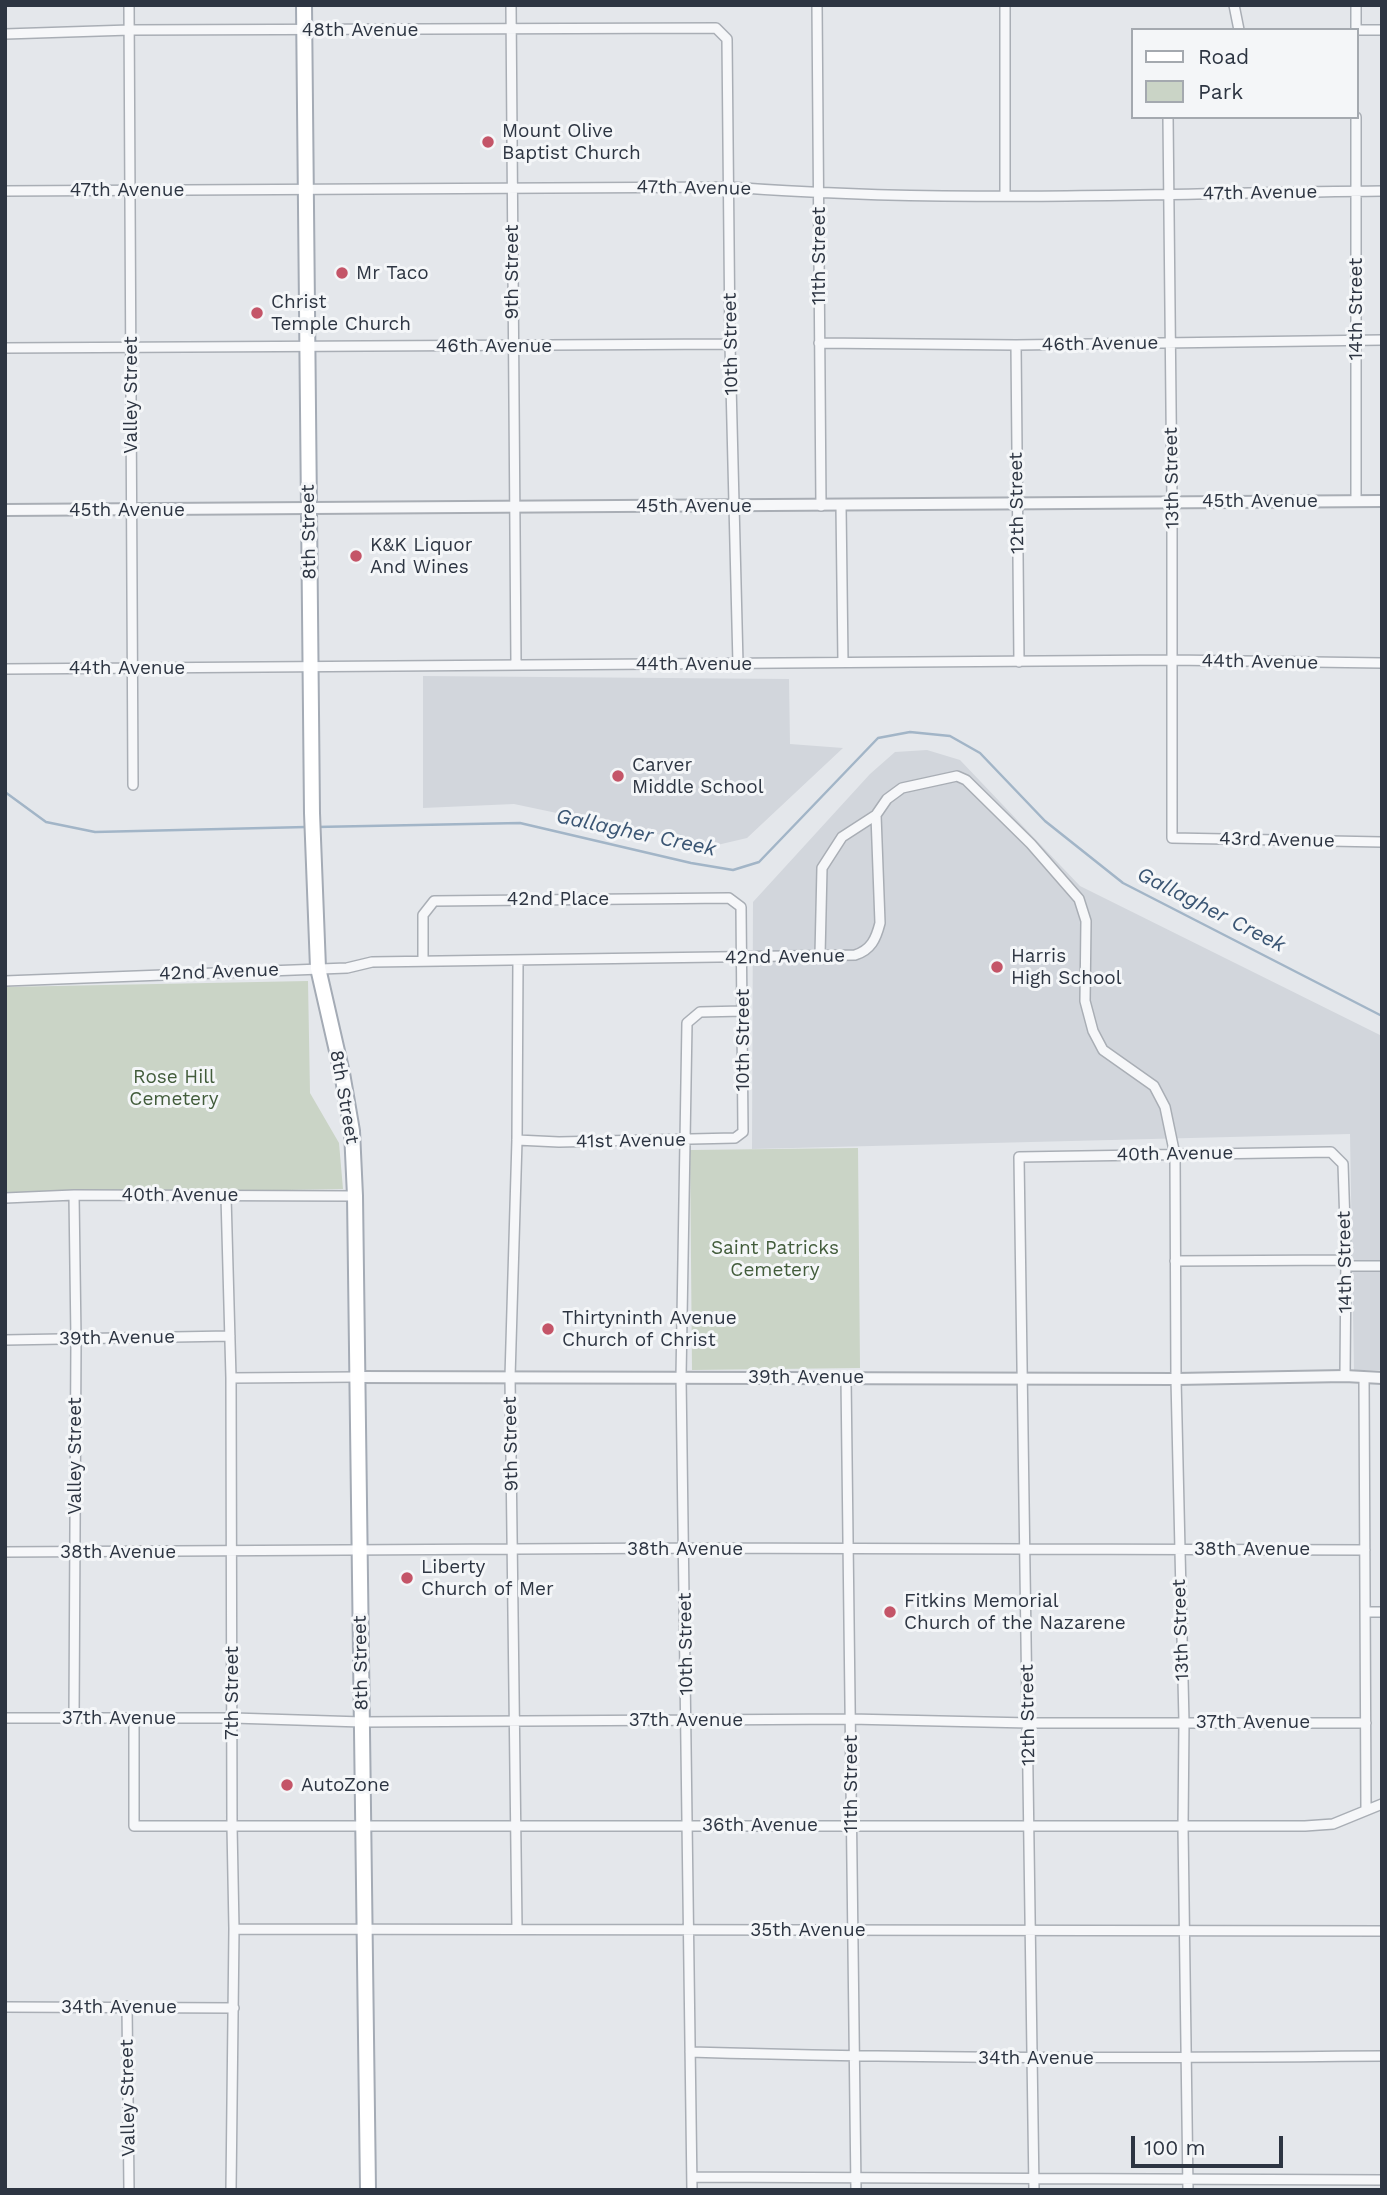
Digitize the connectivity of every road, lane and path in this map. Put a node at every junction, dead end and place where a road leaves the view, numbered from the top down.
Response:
1 (129, 5) edge
2 (304, 5) edge
3 (511, 5) edge
4 (817, 5) edge
5 (1005, 5) edge
6 (1234, 5) edge
7 (1356, 5) edge
8 (716, 28) joint
9 (1239, 28) edge
10 (1357, 28) edge
11 (511, 29) junction
12 (130, 30) junction
13 (1359, 30) edge
14 (1382, 30) edge
15 (304, 31) junction
16 (5, 34) edge
17 (1168, 119) edge
18 (1356, 119) edge
19 (730, 187) junction
20 (511, 188) junction
21 (306, 189) junction
22 (132, 190) junction
23 (5, 191) edge
24 (1382, 191) edge
25 (1356, 192) junction
26 (818, 194) junction
27 (1169, 194) junction
28 (1005, 195) junction
29 (1356, 341) junction
30 (1382, 341) edge
31 (819, 343) junction
32 (1170, 343) junction
33 (730, 344) junction
34 (1016, 345) junction
35 (512, 346) junction
36 (131, 347) junction
37 (5, 348) edge
38 (308, 348) junction
39 (1356, 500) junction
40 (1382, 500) edge
41 (1172, 501) junction
42 (1017, 502) junction
43 (736, 506) junction
44 (821, 506) junction
45 (841, 506) junction
46 (309, 508) junction
47 (513, 508) junction
48 (5, 510) edge
49 (132, 510) junction
50 (1172, 660) junction
51 (843, 662) junction
52 (1019, 662) junction
53 (1382, 663) edge
54 (516, 664) junction
55 (738, 664) junction
56 (310, 667) junction
57 (132, 668) junction
58 (5, 669) edge
59 (133, 785) dead end
60 (876, 815) junction
61 (1172, 838) joint
62 (1382, 842) edge
63 (741, 907) joint
64 (820, 955) junction
65 (743, 958) junction
66 (423, 961) junction
67 (518, 961) junction
68 (318, 968) junction
69 (5, 981) edge
70 (743, 1011) junction
71 (743, 1132) joint
72 (517, 1140) junction
73 (684, 1140) junction
74 (1331, 1152) joint
75 (1175, 1155) junction
76 (1019, 1157) joint
77 (74, 1195) junction
78 (226, 1196) junction
79 (355, 1196) junction
80 (5, 1198) edge
81 (1175, 1261) junction
82 (1346, 1263) junction
83 (1382, 1266) edge
84 (230, 1336) junction
85 (76, 1339) junction
86 (5, 1340) edge
87 (1345, 1376) junction
88 (357, 1377) junction
89 (510, 1377) junction
90 (681, 1377) junction
91 (846, 1377) junction
92 (231, 1378) junction
93 (1023, 1378) junction
94 (1364, 1378) junction
95 (1382, 1378) edge
96 (1176, 1379) junction
97 (685, 1548) junction
98 (848, 1549) junction
99 (1178, 1549) junction
100 (513, 1550) junction
101 (1026, 1550) junction
102 (1365, 1550) junction
103 (359, 1551) junction
104 (5, 1552) edge
105 (75, 1552) junction
106 (231, 1552) junction
107 (1367, 1612) junction
108 (1382, 1612) edge
109 (5, 1718) edge
110 (74, 1718) junction
111 (233, 1718) junction
112 (134, 1719) junction
113 (850, 1719) junction
114 (515, 1720) junction
115 (687, 1720) junction
116 (362, 1722) junction
117 (1184, 1722) junction
118 (1029, 1723) junction
119 (1366, 1723) junction
120 (1382, 1804) edge
121 (1366, 1810) junction
122 (688, 1825) junction
123 (232, 1826) junction
124 (364, 1826) junction
125 (517, 1826) junction
126 (851, 1826) junction
127 (1029, 1826) junction
128 (1182, 1827) junction
129 (365, 1928) junction
130 (517, 1928) junction
131 (234, 1929) junction
132 (689, 1930) junction
133 (852, 1930) junction
134 (1031, 1931) junction
135 (1184, 1931) junction
136 (1382, 1931) edge
137 (5, 2007) edge
138 (127, 2007) junction
139 (234, 2008) junction
140 (690, 2052) junction
141 (1382, 2056) edge
142 (854, 2057) junction
143 (1186, 2057) junction
144 (1033, 2058) junction
145 (692, 2177) junction
146 (855, 2178) junction
147 (1034, 2178) junction
148 (1382, 2180) edge
149 (1188, 2185) edge
150 (129, 2190) edge
151 (231, 2190) edge
152 (368, 2190) edge
153 (692, 2190) edge
154 (856, 2190) edge
155 (1034, 2190) edge

1 - 12 street, Valley Street
2 - 15 main road, 8th Street
3 - 11 street, 9th Street
4 - 26 street, 11th Street
5 - 28 street
6 - 9 street
7 - 10 street
8 - 11 street, 48th Avenue
8 - 19 street, 10th Street
11 - 15 street, 48th Avenue
11 - 20 street, 9th Street
12 - 15 street, 48th Avenue
12 - 16 street, 48th Avenue
12 - 22 street, Valley Street
13 - 14 street
15 - 21 main road, 8th Street
17 - 27 street, 13th Street
18 - 25 street, 14th Street
19 - 20 street, 47th Avenue
19 - 26 street, 47th Avenue
19 - 33 street, 10th Street
20 - 21 street, 47th Avenue
20 - 35 street, 9th Street
21 - 22 street, 47th Avenue
21 - 38 main road, 8th Street
22 - 23 street, 47th Avenue
22 - 36 street, Valley Street
24 - 25 street, 47th Avenue
25 - 27 street, 47th Avenue
25 - 29 street, 14th Street
26 - 28 street, 47th Avenue
26 - 31 street, 11th Street
27 - 28 street, 47th Avenue
27 - 32 street, 13th Street
29 - 30 street, 46th Avenue
29 - 32 street, 46th Avenue
29 - 39 street, 14th Street
31 - 34 street, 46th Avenue
31 - 44 street, 11th Street
32 - 34 street, 46th Avenue
32 - 41 street, 13th Street
33 - 35 street, 46th Avenue
33 - 43 street, 10th Street
34 - 42 street, 12th Street
35 - 38 street, 46th Avenue
35 - 47 street, 9th Street
36 - 37 street, 46th Avenue
36 - 38 street, 46th Avenue
36 - 49 street, Valley Street
38 - 46 main road, 8th Street
39 - 40 street, 45th Avenue
39 - 41 street, 45th Avenue
41 - 42 street, 45th Avenue
41 - 50 street, 13th Street
42 - 45 street, 45th Avenue
42 - 52 street, 12th Street
43 - 44 street, 45th Avenue
43 - 47 street, 45th Avenue
43 - 55 street, 10th Street
44 - 45 street, 45th Avenue
45 - 51 street
46 - 47 street, 45th Avenue
46 - 49 street, 45th Avenue
46 - 56 main road, 8th Street
47 - 54 street, 9th Street
48 - 49 street, 45th Avenue
49 - 57 street, Valley Street
50 - 52 street, 44th Avenue
50 - 53 street, 44th Avenue
50 - 61 street, 13th Street
51 - 52 street, 44th Avenue
51 - 55 street, 44th Avenue
54 - 55 street, 44th Avenue
54 - 56 street, 44th Avenue
56 - 57 street, 44th Avenue
56 - 68 main road, 8th Street
57 - 58 street, 44th Avenue
57 - 59 street, Valley Street
60 - 64 street
60 - 64 street, 42nd Avenue
60 - 75 street
61 - 62 street, 43rd Avenue
63 - 65 street, 10th Street
63 - 66 street, 42nd Place
64 - 65 street, 42nd Avenue
65 - 67 street, 42nd Avenue
65 - 70 street, 10th Street
66 - 67 street, 42nd Avenue
66 - 68 street, 42nd Avenue
67 - 72 street, 9th Street
68 - 69 street, 42nd Avenue
68 - 79 main road, 8th Street
70 - 71 street, 10th Street
70 - 73 street, 10th Street
71 - 73 street, 41st Avenue
72 - 73 street, 41st Avenue
72 - 89 street, 9th Street
73 - 90 street, 10th Street
74 - 75 street, 40th Avenue
74 - 82 street, 14th Street
75 - 76 street, 40th Avenue
75 - 81 street, 13th Street
76 - 93 street, 12th Street
77 - 78 street, 40th Avenue
77 - 80 street, 40th Avenue
77 - 85 street, Valley Street
78 - 79 street, 40th Avenue
78 - 84 street, 7th Street
79 - 88 main road, 8th Street
81 - 82 street
81 - 96 street, 13th Street
82 - 83 street
82 - 87 street, 14th Street
84 - 85 street, 39th Avenue
84 - 92 street, 7th Street
85 - 86 street, 39th Avenue
85 - 105 street, Valley Street
87 - 94 street, 39th Avenue
87 - 96 street, 39th Avenue
88 - 89 street, 39th Avenue
88 - 92 street, 39th Avenue
88 - 103 main road, 8th Street
89 - 90 street, 39th Avenue
89 - 100 street, 9th Street
90 - 91 street, 39th Avenue
90 - 97 street, 10th Street
91 - 93 street, 39th Avenue
91 - 98 street, 11th Street
92 - 106 street, 7th Street
93 - 96 street, 39th Avenue
93 - 101 street, 12th Street
94 - 95 street, 39th Avenue
94 - 102 street
96 - 99 street, 13th Street
97 - 98 street, 38th Avenue
97 - 100 street, 38th Avenue
97 - 115 street, 10th Street
98 - 101 street, 38th Avenue
98 - 113 street, 11th Street
99 - 101 street, 38th Avenue
99 - 102 street, 38th Avenue
99 - 117 street, 13th Street
100 - 103 street, 38th Avenue
100 - 114 street, 9th Street
101 - 118 street, 12th Street
102 - 107 street
103 - 106 street, 38th Avenue
103 - 116 main road, 8th Street
104 - 105 street, 38th Avenue
105 - 106 street, 38th Avenue
105 - 110 street, Valley Street
106 - 111 street, 7th Street
107 - 108 street
107 - 119 street
109 - 110 street, 37th Avenue
110 - 112 street, 37th Avenue
111 - 112 street, 37th Avenue
111 - 116 street, 37th Avenue
111 - 123 street, 7th Street
112 - 123 street, 36th Avenue
113 - 115 street, 37th Avenue
113 - 118 street, 37th Avenue
113 - 126 street, 11th Street
114 - 115 street, 37th Avenue
114 - 116 street, 37th Avenue
114 - 125 street, 9th Street
115 - 122 street, 10th Street
116 - 124 main road, 8th Street
117 - 118 street, 37th Avenue
117 - 119 street, 37th Avenue
117 - 128 street, 13th Street
118 - 127 street, 12th Street
119 - 121 street
120 - 121 street, 36th Avenue
121 - 128 street, 36th Avenue
122 - 125 street, 36th Avenue
122 - 126 street, 36th Avenue
122 - 132 street, 10th Street
123 - 124 street, 36th Avenue
123 - 131 street, 7th Street
124 - 125 street, 36th Avenue
124 - 129 main road, 8th Street
125 - 130 street, 9th Street
126 - 127 street, 36th Avenue
126 - 133 street, 11th Street
127 - 128 street, 36th Avenue
127 - 134 street, 12th Street
128 - 135 street, 13th Street
129 - 130 street, 35th Avenue
129 - 131 street, 35th Avenue
129 - 152 main road, 8th Street
130 - 132 street, 35th Avenue
131 - 139 street, 7th Street
132 - 133 street, 35th Avenue
132 - 140 street, 10th Street
133 - 134 street, 35th Avenue
133 - 142 street, 11th Street
134 - 135 street, 35th Avenue
134 - 144 street, 12th Street
135 - 136 street, 35th Avenue
135 - 143 street, 13th Street
137 - 138 street, 34th Avenue
138 - 139 street, 34th Avenue
138 - 150 street, Valley Street
139 - 151 street, 7th Street
140 - 142 street, 34th Avenue
140 - 145 street, 10th Street
141 - 143 street, 34th Avenue
142 - 144 street, 34th Avenue
142 - 146 street, 11th Street
143 - 144 street, 34th Avenue
143 - 149 street, 13th Street
144 - 147 street, 12th Street
145 - 146 street
145 - 153 street, 10th Street
146 - 147 street
146 - 154 street, 11th Street
147 - 149 street
147 - 155 street, 12th Street
148 - 149 street

